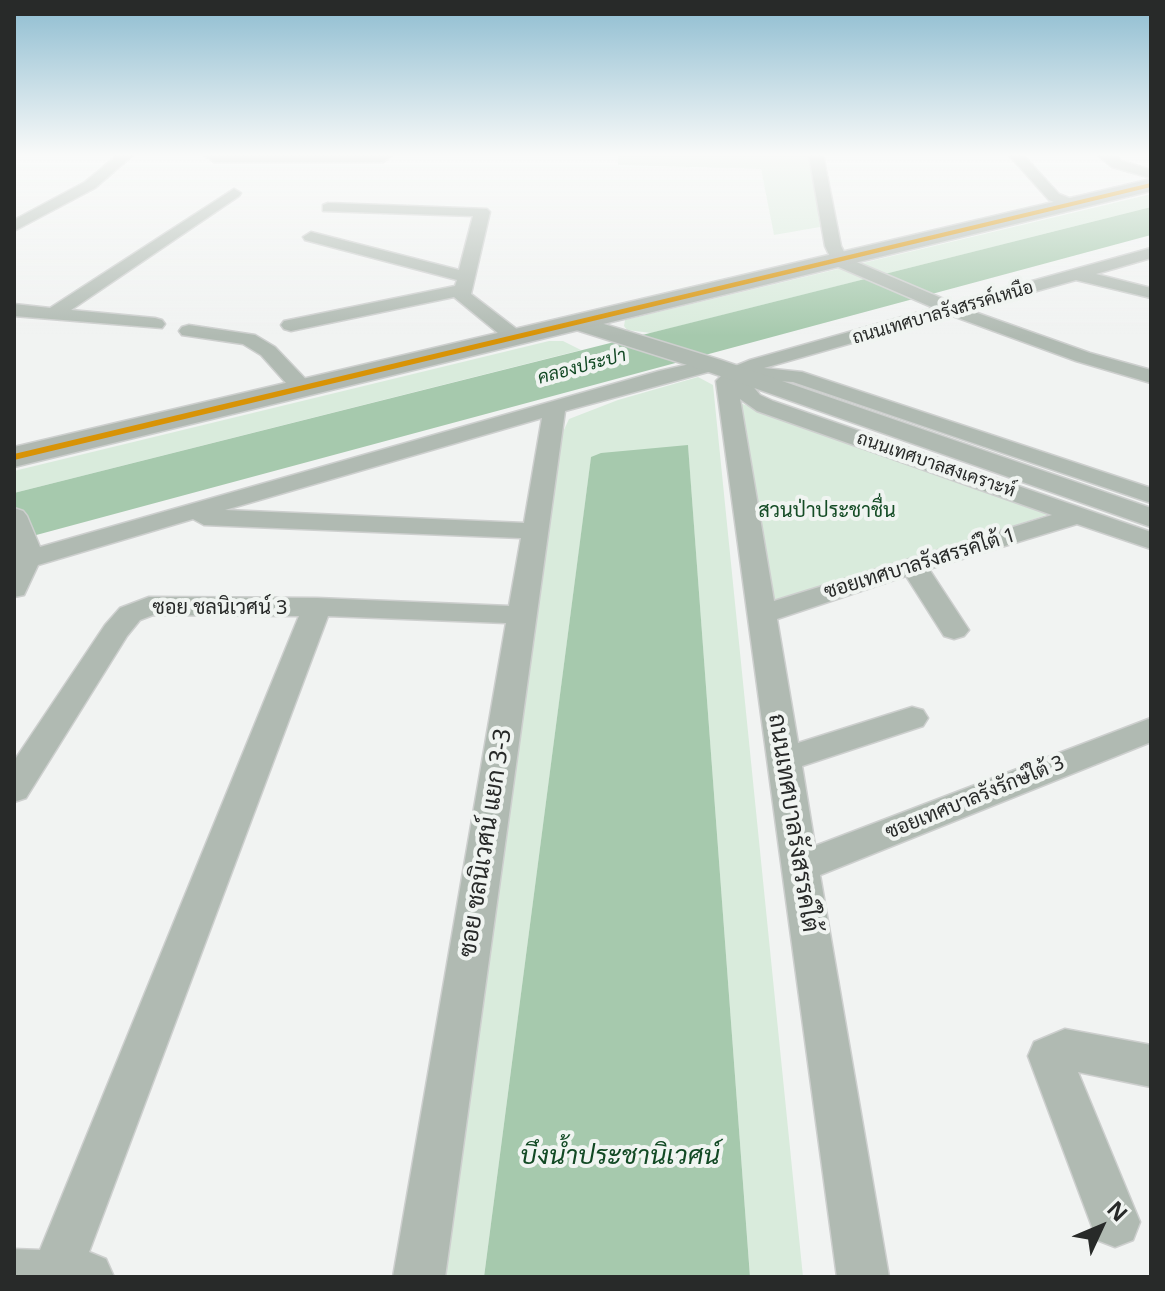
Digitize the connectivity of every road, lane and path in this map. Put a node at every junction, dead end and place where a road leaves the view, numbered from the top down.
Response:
1 (34, 215) edge
2 (201, 215) edge
3 (324, 215) edge
4 (481, 215) edge
5 (827, 215) edge
6 (1031, 215) edge
7 (14, 226) edge
8 (1151, 253) edge
9 (840, 261) junction
10 (1078, 275) junction
11 (465, 284) junction
12 (1151, 293) edge
13 (14, 310) edge
14 (955, 311) junction
15 (53, 314) junction
16 (578, 323) junction
17 (155, 324) dead end
18 (291, 325) dead end
19 (189, 331) dead end
20 (516, 338) junction
21 (714, 366) junction
22 (1151, 377) edge
23 (303, 388) junction
24 (554, 410) junction
25 (14, 457) edge
26 (1151, 496) edge
27 (1079, 515) junction
28 (14, 516) edge
29 (178, 516) junction
30 (1151, 518) edge
31 (534, 531) junction
32 (1151, 541) edge
33 (22, 555) edge
34 (913, 565) junction
35 (14, 589) edge
36 (317, 607) junction
37 (522, 615) junction
38 (761, 615) junction
39 (954, 630) dead end
40 (912, 718) dead end
41 (1151, 729) edge
42 (783, 760) junction
43 (14, 789) edge
44 (800, 867) junction
45 (1151, 1066) edge
46 (1115, 1222) dead end
47 (52, 1276) edge
48 (419, 1277) edge
49 (863, 1277) edge

1 - 7 street
2 - 15 street
3 - 11 street
4 - 11 street
5 - 9 street
6 - 9 main road
8 - 10 street, ถนนเทศบาลรังสรรค์เหนือ
9 - 14 street
9 - 16 main road
10 - 12 street
10 - 14 street, ถนนเทศบาลรังสรรค์เหนือ
11 - 18 street
11 - 20 street
13 - 15 street
14 - 21 street, ถนนเทศบาลรังสรรค์เหนือ
14 - 22 street
15 - 17 street
16 - 20 main road
16 - 21 street, ถนนเทศบาลสงเคราะห์
19 - 23 street
20 - 23 main road
21 - 24 street
21 - 26 street, ถนนเทศบาลสงเคราะห์
21 - 27 street, ถนนเทศบาลสงเคราะห์
21 - 30 street, ถนนเทศบาลสงเคราะห์
21 - 38 street, ถนนเทศบาลรังสรรค์ใต้
23 - 25 main road
24 - 29 street
24 - 31 street, ซอย ชลนิเวศน์ แยก 3-3
27 - 32 street, ถนนเทศบาลสงเคราะห์
27 - 34 street, ซอยเทศบาลรังสรรค์ใต้ 1
28 - 33 street
29 - 31 street
29 - 33 street
31 - 37 street, ซอย ชลนิเวศน์ แยก 3-3
33 - 35 street
34 - 38 street, ซอยเทศบาลรังสรรค์ใต้ 1
34 - 39 street
36 - 37 street, ซอย ชลนิเวศน์ 3
36 - 43 street, ซอย ชลนิเวศน์ 3
36 - 47 street
37 - 48 street, ซอย ชลนิเวศน์ แยก 3-3
38 - 42 street, ถนนเทศบาลรังสรรค์ใต้
40 - 42 street
41 - 44 street, ซอยเทศบาลรังรักษ์ใต้ 3
42 - 44 street, ถนนเทศบาลรังสรรค์ใต้
44 - 49 street, ถนนเทศบาลรังสรรค์ใต้
45 - 46 street

